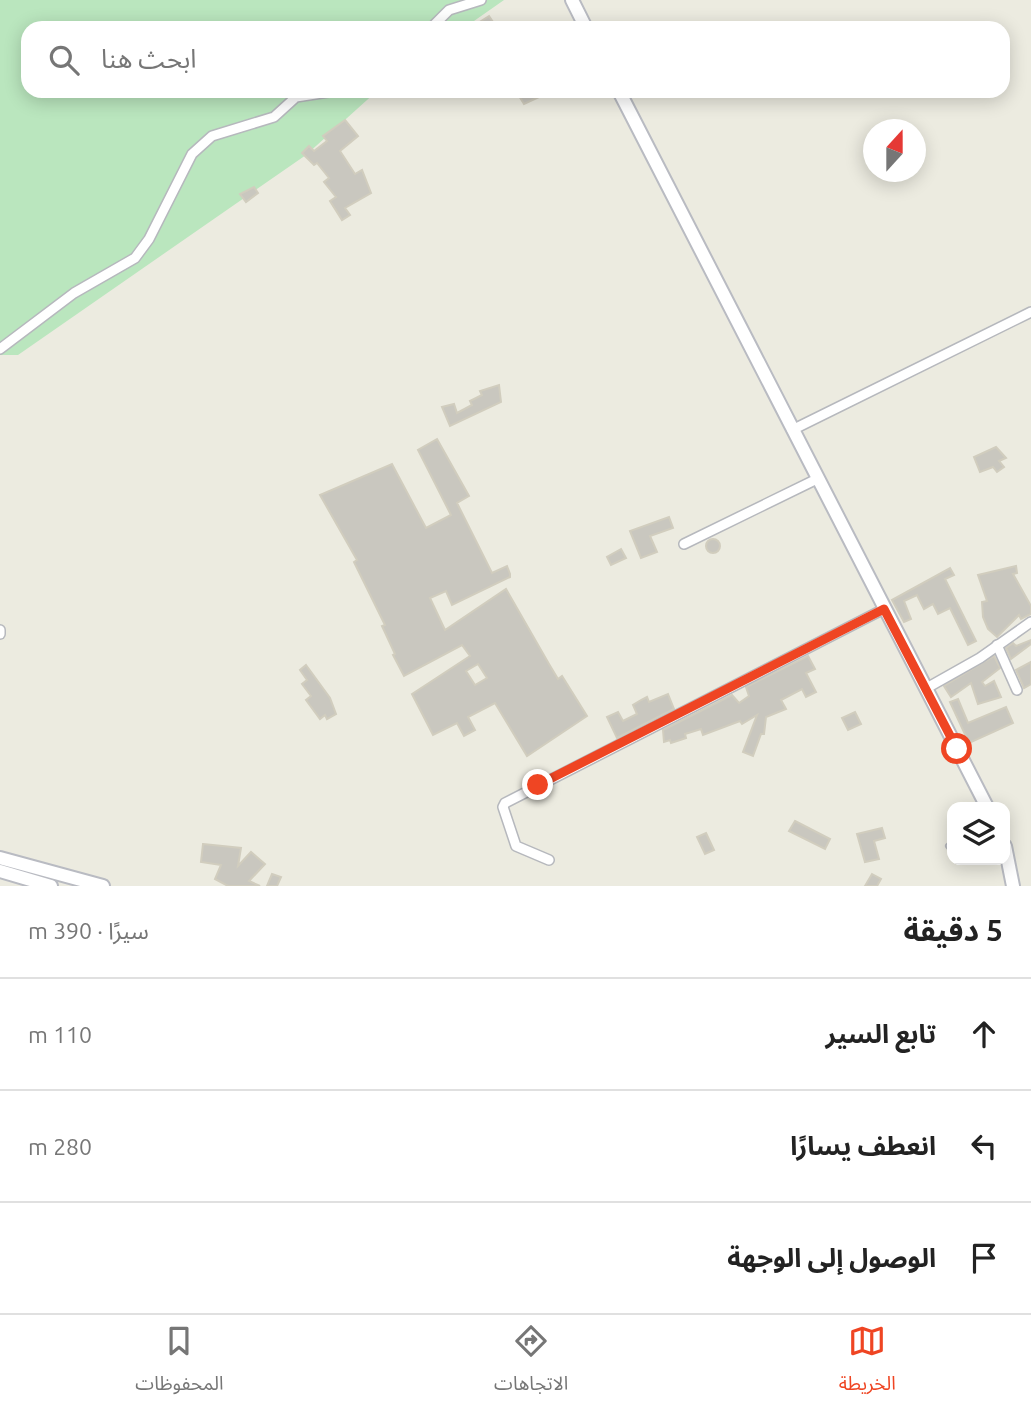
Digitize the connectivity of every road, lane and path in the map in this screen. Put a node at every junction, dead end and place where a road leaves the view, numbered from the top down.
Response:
1 (481, 0) edge
2 (572, 0) edge
3 (438, 21) edge
4 (582, 21) edge
5 (295, 98) edge
6 (623, 98) edge
7 (1031, 312) edge
8 (0, 349) edge
9 (792, 430) junction
10 (817, 479) junction
11 (684, 544) dead end
12 (884, 609) junction
13 (1031, 622) edge
14 (997, 645) junction
15 (925, 689) junction
16 (1017, 690) dead end
17 (984, 802) edge
18 (0, 858) edge
19 (549, 860) dead end
20 (1009, 865) edge
21 (0, 871) edge
22 (51, 886) edge
23 (103, 886) edge
24 (1013, 886) edge

1 - 3 street
2 - 4 main road
5 - 8 street
6 - 9 main road
7 - 9 street
9 - 10 main road
10 - 11 street
10 - 12 main road
12 - 15 main road
12 - 19 street
13 - 14 street
14 - 15 street
14 - 16 street
15 - 17 main road
18 - 23 main road
20 - 24 main road
21 - 22 main road

